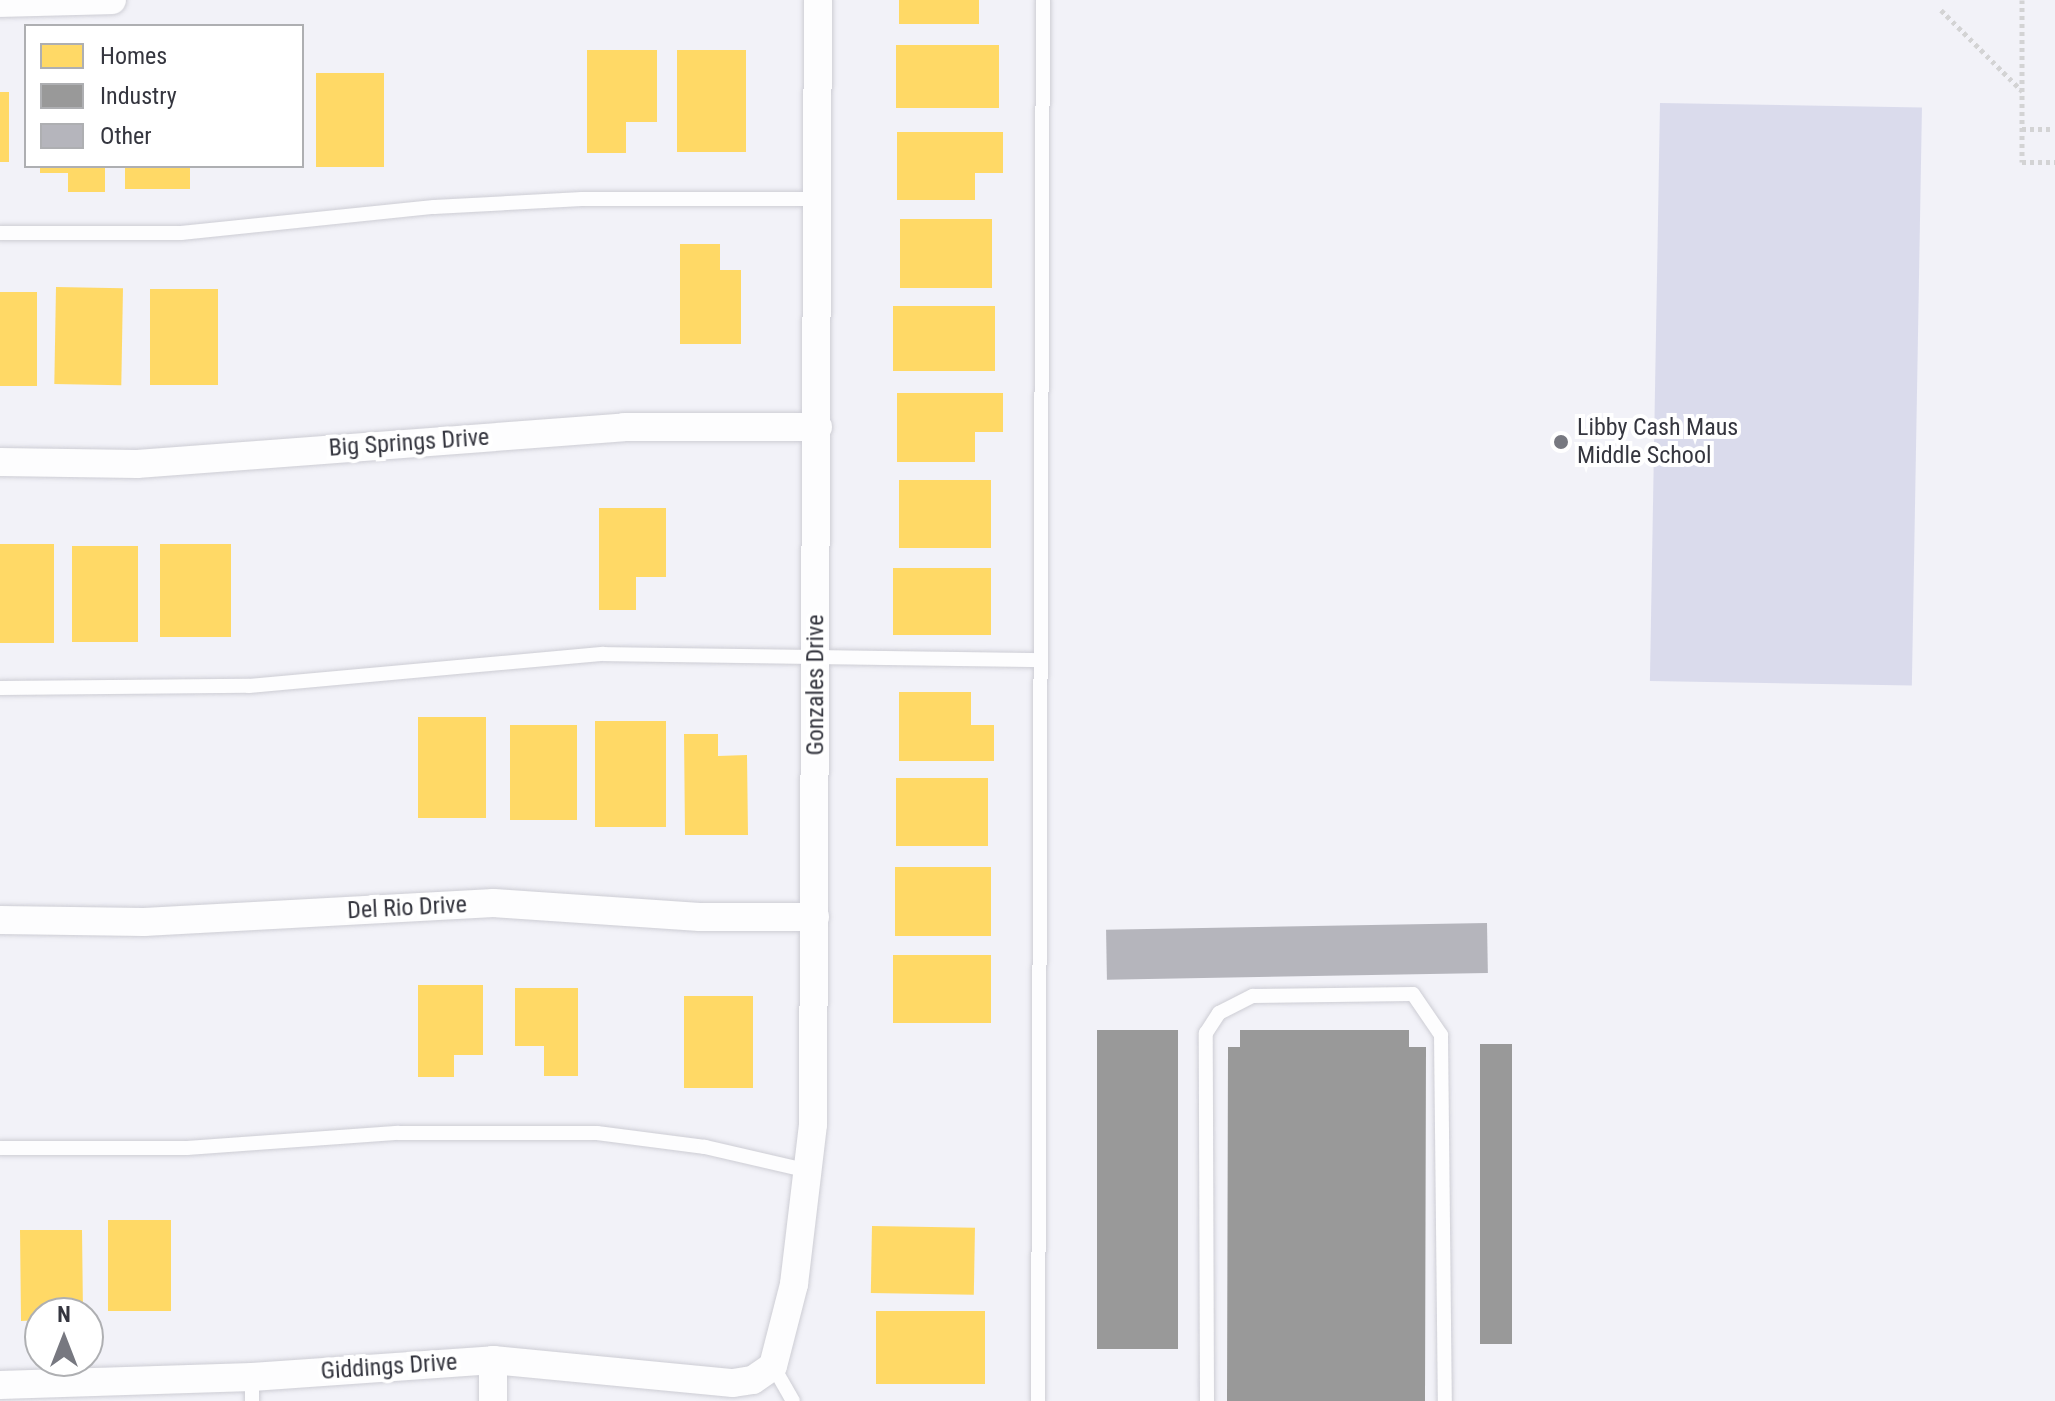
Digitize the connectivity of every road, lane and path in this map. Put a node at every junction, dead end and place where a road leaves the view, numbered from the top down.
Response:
1 (112, 0) edge
2 (818, 0) edge
3 (1043, 0) edge
4 (2022, 0) edge
5 (0, 3) edge
6 (1941, 10) dead end
7 (2022, 91) junction
8 (2022, 129) junction
9 (2054, 129) edge
10 (2055, 162) edge
11 (820, 199) junction
12 (0, 233) edge
13 (818, 427) junction
14 (0, 462) edge
15 (816, 660) junction
16 (1041, 660) junction
17 (0, 688) edge
18 (815, 917) junction
19 (0, 920) edge
20 (0, 1148) edge
21 (809, 1171) junction
22 (493, 1360) junction
23 (773, 1366) junction
24 (252, 1389) edge
25 (10, 1391) edge
26 (493, 1401) edge
27 (793, 1401) edge
28 (1038, 1401) edge
29 (1207, 1401) edge
30 (1445, 1401) edge

1 - 5 street
2 - 11 street, Gonzales Drive
3 - 16 lane
4 - 7 path
6 - 7 path
7 - 8 path
8 - 9 path
8 - 10 path
11 - 12 lane
11 - 13 street, Gonzales Drive
13 - 14 street, Big Springs Drive
13 - 15 street, Gonzales Drive
15 - 16 lane
15 - 17 lane
15 - 18 street, Gonzales Drive
16 - 28 lane
18 - 19 street, Del Rio Drive
18 - 21 street, Gonzales Drive
20 - 21 lane
21 - 23 street, Gonzales Drive
22 - 23 street, Giddings Drive
22 - 24 street, Giddings Drive
22 - 26 street
23 - 27 lane
24 - 25 street, Giddings Drive
29 - 30 lane

